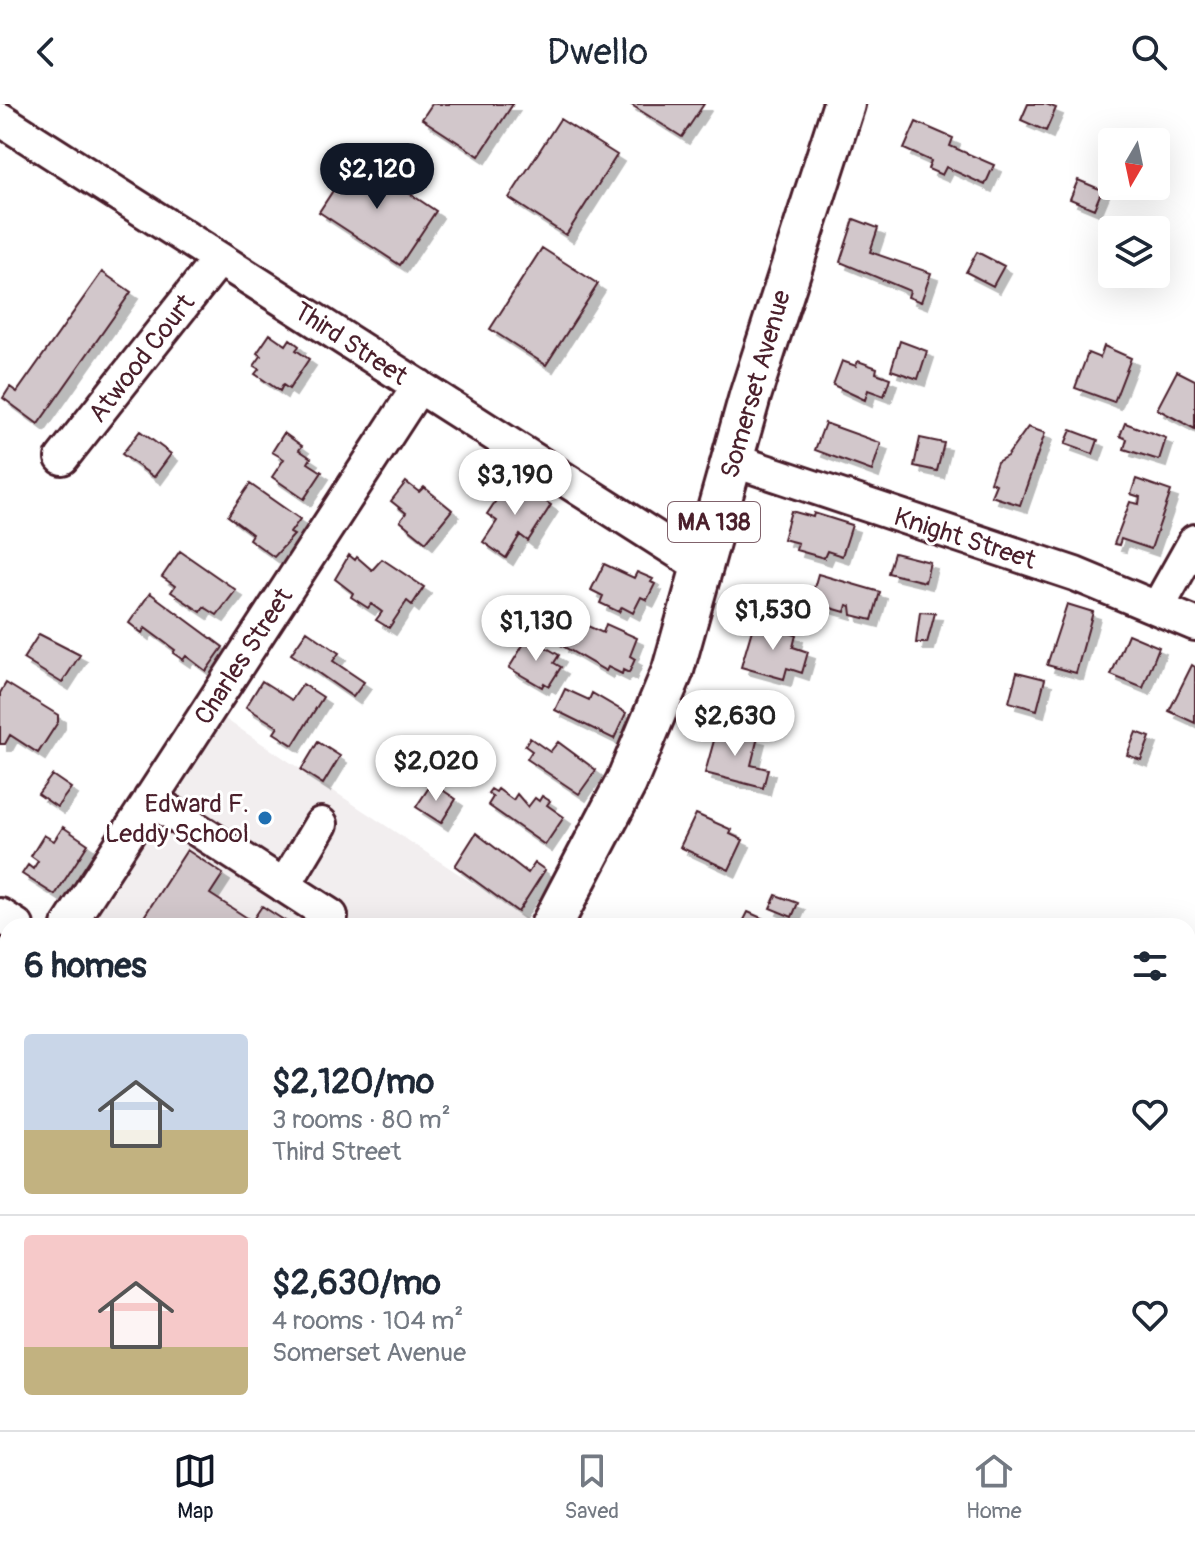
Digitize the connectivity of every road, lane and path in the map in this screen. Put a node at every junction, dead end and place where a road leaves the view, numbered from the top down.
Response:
1 (844, 104) edge
2 (0, 119) edge
3 (219, 259) junction
4 (419, 386) junction
5 (62, 458) dead end
6 (732, 460) junction
7 (1195, 541) edge
8 (702, 567) junction
9 (1158, 607) junction
10 (1195, 624) edge
11 (150, 799) junction
12 (321, 824) dead end
13 (284, 886) junction
14 (331, 916) dead end
15 (73, 918) edge
16 (555, 918) edge

1 - 6 main road, Somerset Avenue / MA 138
2 - 3 street, Third Street
3 - 4 street, Third Street
3 - 5 street, Atwood Court
4 - 8 street, Third Street
4 - 11 street, Charles Street
6 - 8 main road, Somerset Avenue / MA 138
6 - 9 street, Knight Street
7 - 9 street
8 - 16 main road, Somerset Avenue / MA 138
9 - 10 street, Knight Street
11 - 13 street
11 - 15 street, Charles Street
12 - 13 street
13 - 14 street

